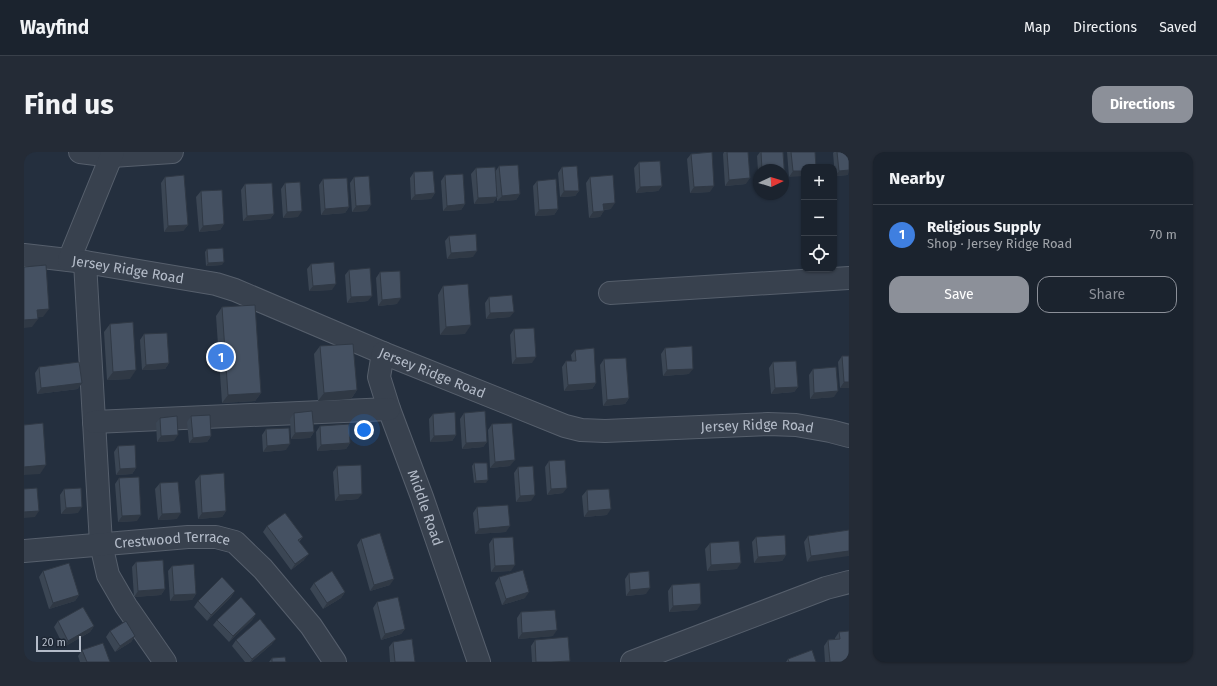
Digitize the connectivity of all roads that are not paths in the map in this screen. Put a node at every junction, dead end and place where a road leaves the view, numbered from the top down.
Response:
1 (80, 152) edge
2 (172, 152) edge
3 (114, 153) edge
4 (24, 255) edge
5 (77, 261) junction
6 (849, 278) edge
7 (610, 293) dead end
8 (383, 353) junction
9 (389, 409) junction
10 (94, 422) junction
11 (849, 436) edge
12 (101, 544) junction
13 (24, 551) edge
14 (849, 582) edge
15 (165, 662) edge
16 (335, 662) edge
17 (479, 662) edge
18 (632, 662) edge

1 - 3 street
2 - 3 street
3 - 5 street
4 - 5 street, Jersey Ridge Road
5 - 8 street, Jersey Ridge Road
5 - 10 street
6 - 7 street
8 - 9 street, Middle Road
8 - 11 street, Jersey Ridge Road
9 - 10 street
9 - 17 street, Middle Road
10 - 12 street
12 - 13 street, Crestwood Terrace
12 - 15 street
12 - 16 street, Crestwood Terrace
14 - 18 street

